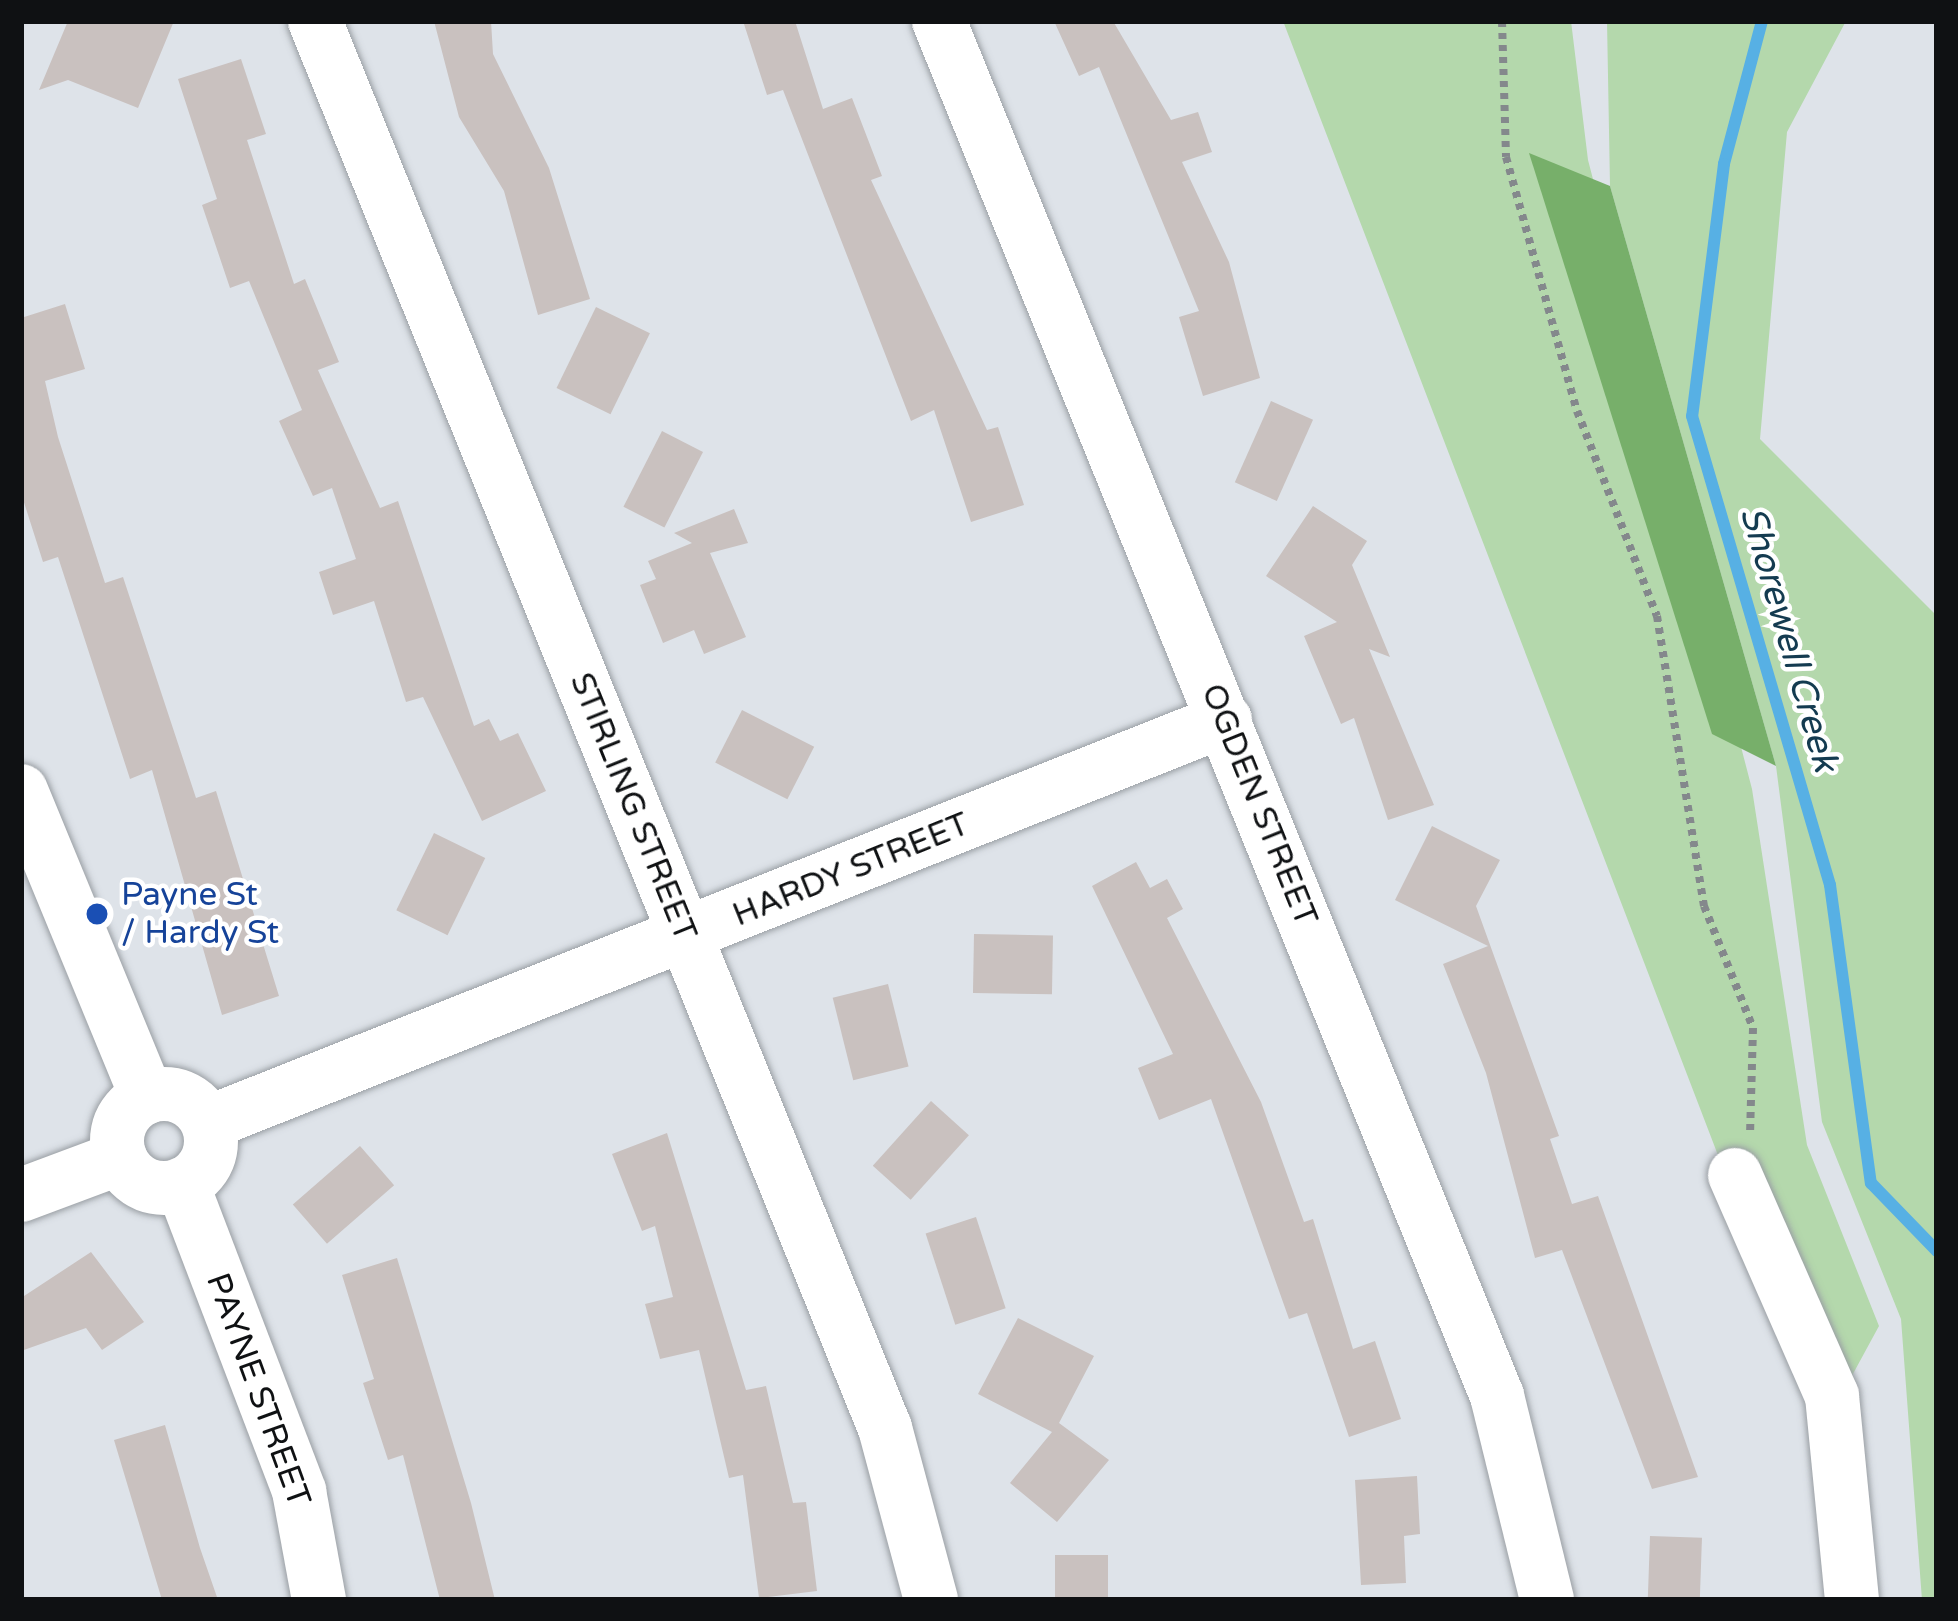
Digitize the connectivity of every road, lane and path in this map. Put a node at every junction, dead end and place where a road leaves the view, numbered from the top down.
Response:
1 (315, 21) edge
2 (939, 21) edge
3 (1502, 21) edge
4 (1225, 720) junction
5 (21, 791) edge
6 (686, 937) junction
7 (147, 1097) junction
8 (208, 1123) junction
9 (121, 1158) junction
10 (1742, 1158) joint
11 (182, 1184) junction
12 (21, 1195) edge
13 (319, 1600) edge
14 (931, 1600) edge
15 (1547, 1600) edge
16 (1852, 1600) edge

1 - 6 street, STIRLING STREET
2 - 4 street, OGDEN STREET
3 - 10 path
4 - 6 street, HARDY STREET
4 - 15 street, OGDEN STREET
5 - 7 street
6 - 8 street, HARDY STREET
6 - 14 street, STIRLING STREET
7 - 8 street
7 - 9 street
8 - 11 street
9 - 11 street
9 - 12 street
10 - 16 street
11 - 13 street, PAYNE STREET

